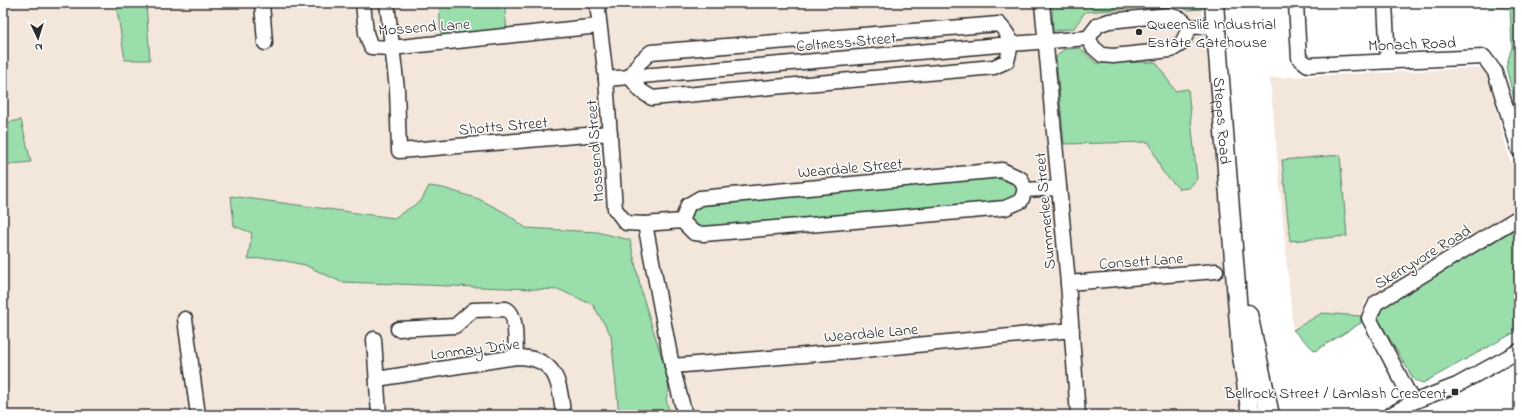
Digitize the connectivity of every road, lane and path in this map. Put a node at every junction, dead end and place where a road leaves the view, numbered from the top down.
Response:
1 (262, 3) edge
2 (363, 3) edge
3 (387, 3) edge
4 (597, 3) edge
5 (1042, 3) edge
6 (1214, 3) edge
7 (1296, 3) edge
8 (1385, 3) edge
9 (599, 26) junction
10 (1216, 26) junction
11 (1190, 27) junction
12 (1088, 38) junction
13 (1044, 41) junction
14 (265, 43) dead end
15 (1011, 44) junction
16 (392, 48) junction
17 (1388, 61) junction
18 (630, 77) junction
19 (606, 79) junction
20 (610, 132) junction
21 (1519, 150) edge
22 (1059, 188) junction
23 (1025, 190) junction
24 (1519, 218) edge
25 (682, 221) junction
26 (645, 224) junction
27 (1233, 238) junction
28 (1216, 271) dead end
29 (1068, 283) junction
30 (185, 319) dead end
31 (398, 329) dead end
32 (1072, 330) junction
33 (374, 339) dead end
34 (1519, 351) edge
35 (516, 357) junction
36 (672, 366) junction
37 (376, 379) junction
38 (1413, 402) junction
39 (198, 415) edge
40 (379, 415) edge
41 (563, 415) edge
42 (684, 415) edge
43 (1078, 415) edge
44 (1251, 415) edge
45 (1270, 415) edge
46 (1392, 415) edge

1 - 14 street
2 - 16 street, Mossend Lane
3 - 16 street
4 - 9 street, Mossend Street
5 - 13 street, Summerlee Street
6 - 10 main road, Stepps Road
7 - 17 street, Monach Road
8 - 17 street
9 - 16 street, Mossend Lane
9 - 19 street, Mossend Street
10 - 11 street
10 - 27 main road, Stepps Road
11 - 12 street
11 - 12 street
12 - 13 street, Coltness Street
13 - 15 street, Coltness Street
13 - 22 street, Summerlee Street
15 - 18 street, Coltness Street
15 - 18 street
15 - 18 street
16 - 20 street, Shotts Street
17 - 21 street, Monach Road
18 - 19 street, Coltness Street
19 - 20 street, Mossend Street
20 - 26 street, Mossend Street
22 - 23 street
22 - 29 street, Summerlee Street
23 - 25 street
23 - 25 street, Weardale Street
24 - 38 street, Skerryvore Road
25 - 26 street
26 - 36 street
27 - 44 main road, Stepps Road
27 - 45 main road, Stepps Road
28 - 29 street, Consett Lane
29 - 32 street, Summerlee Street
30 - 39 street
31 - 35 street
32 - 36 street, Weardale Lane
32 - 43 street, Summerlee Street
33 - 37 street
34 - 38 street
35 - 37 street, Lonmay Drive
35 - 41 street, Lonmay Drive
36 - 42 street
37 - 40 street
38 - 46 street

